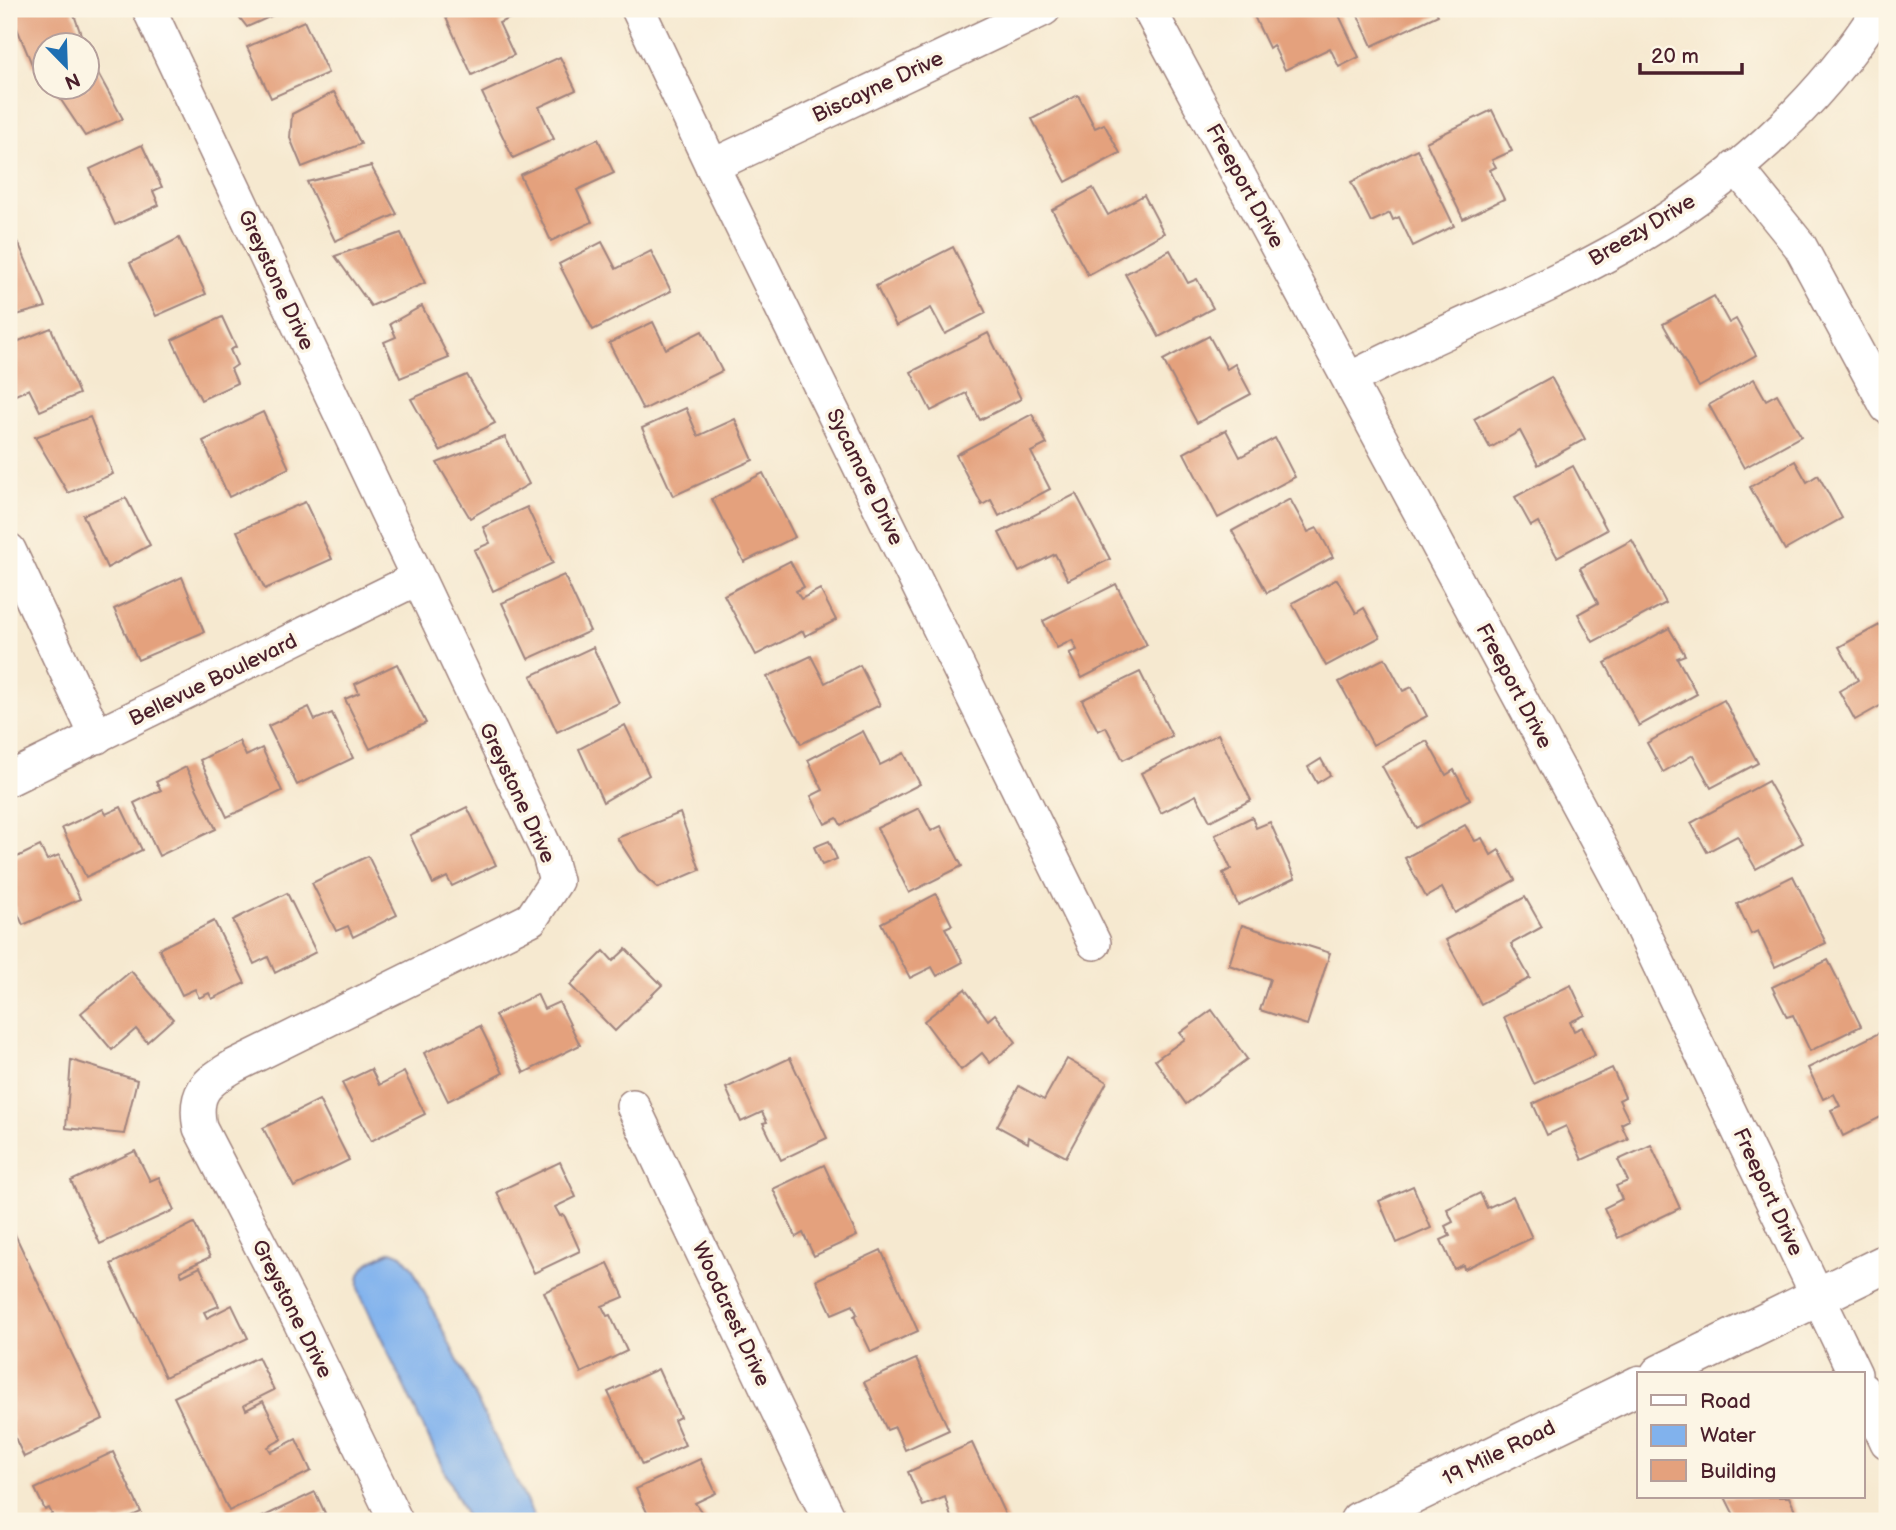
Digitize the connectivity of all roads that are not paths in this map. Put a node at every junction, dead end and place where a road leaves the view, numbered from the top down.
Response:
1 (149, 9) edge
2 (638, 9) edge
3 (1044, 9) edge
4 (1149, 9) edge
5 (1879, 9) edge
6 (712, 166) junction
7 (1737, 167) junction
8 (1350, 379) junction
9 (1887, 407) edge
10 (9, 551) edge
11 (416, 579) junction
12 (97, 737) junction
13 (9, 779) edge
14 (1094, 943) dead end
15 (633, 1106) dead end
16 (1887, 1263) edge
17 (1819, 1297) junction
18 (1664, 1372) edge
19 (1854, 1372) edge
20 (1637, 1386) edge
21 (1864, 1392) edge
22 (1887, 1442) edge
23 (396, 1521) edge
24 (830, 1521) edge
25 (1359, 1521) edge

1 - 11 street, Greystone Drive
2 - 6 street, Sycamore Drive
3 - 6 street, Biscayne Drive
4 - 8 street, Freeport Drive
5 - 7 street, Breezy Drive
6 - 14 street, Sycamore Drive
7 - 8 street, Breezy Drive
7 - 9 street
8 - 17 street, Freeport Drive
10 - 12 street
11 - 12 street, Bellevue Boulevard
11 - 23 street, Greystone Drive
12 - 13 street, Bellevue Boulevard
15 - 24 street, Woodcrest Drive
16 - 17 street
17 - 18 street
17 - 19 street, Freeport Drive
20 - 25 street, 19 Mile Road
21 - 22 street

